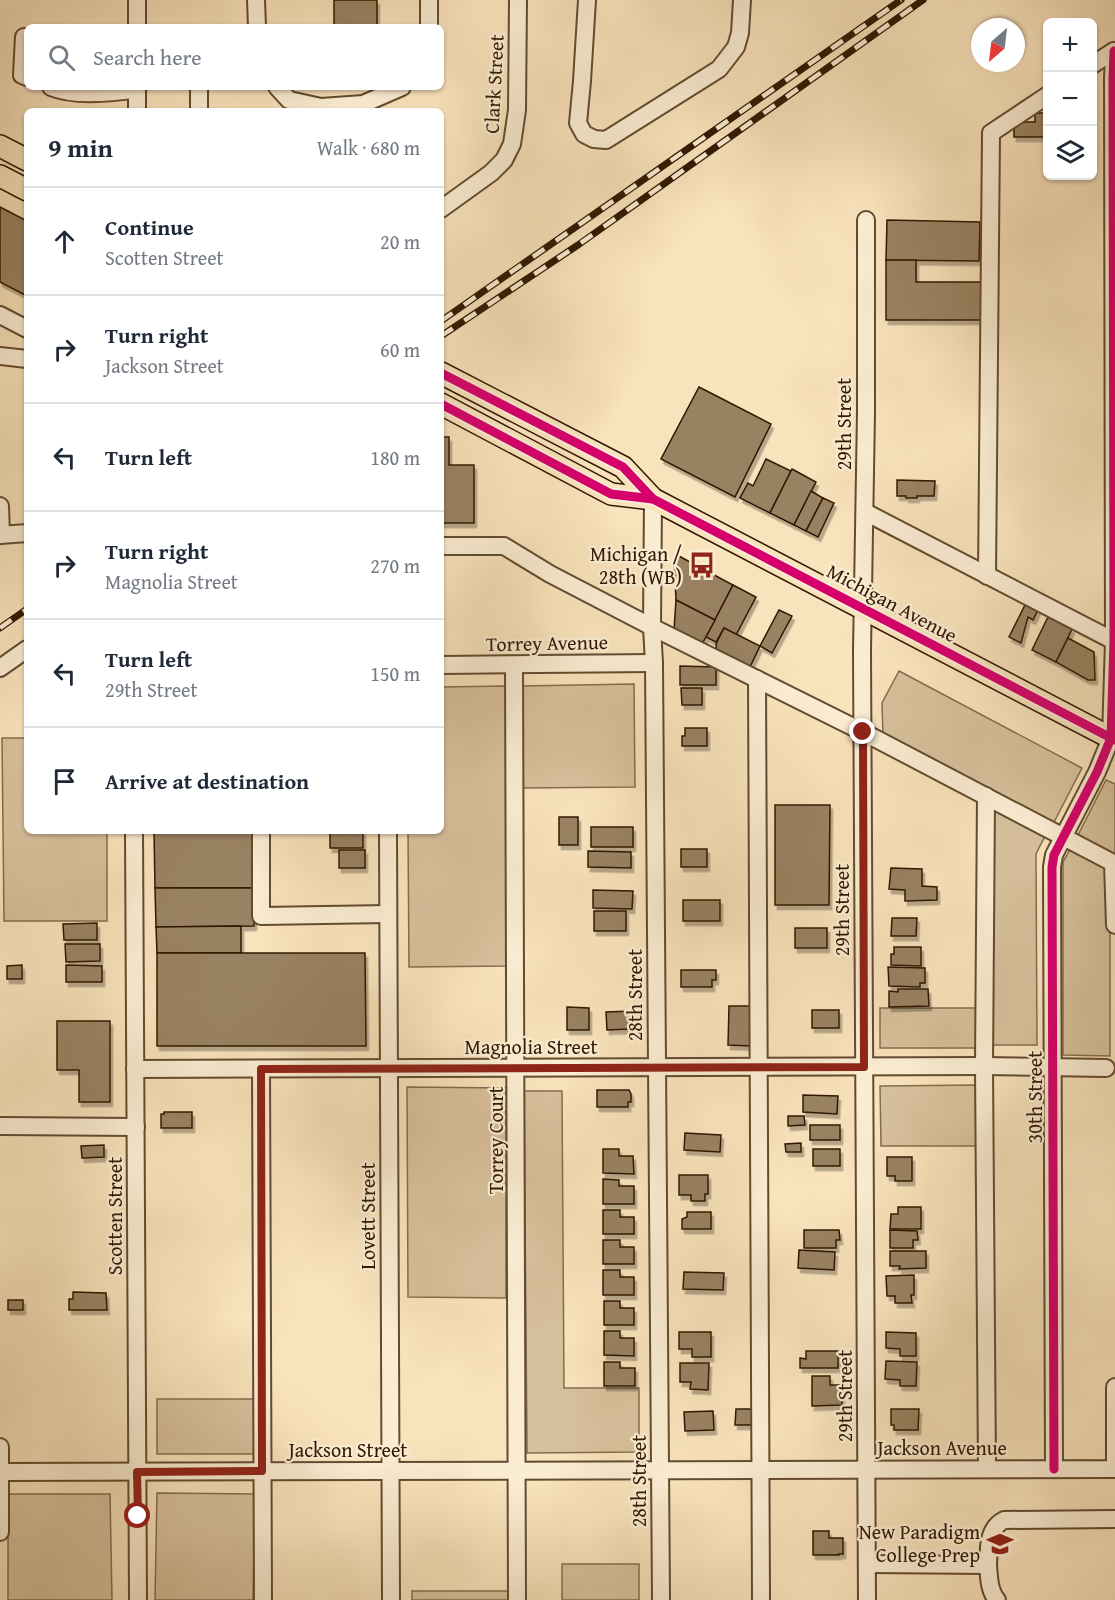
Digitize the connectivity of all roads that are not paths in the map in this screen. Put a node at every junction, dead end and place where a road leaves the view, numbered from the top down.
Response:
1 (137, 0) edge
2 (256, 0) edge
3 (429, 0) edge
4 (518, 0) edge
5 (586, 0) edge
6 (742, 0) edge
7 (137, 24) edge
8 (257, 24) edge
9 (429, 24) edge
10 (24, 37) dead end
11 (1114, 51) edge
12 (1097, 62) edge
13 (24, 76) edge
14 (58, 90) edge
15 (126, 90) edge
16 (137, 90) edge
17 (199, 90) edge
18 (280, 90) edge
19 (395, 90) edge
20 (1043, 98) edge
21 (137, 108) edge
22 (199, 108) edge
23 (0, 146) edge
24 (24, 158) edge
25 (0, 176) edge
26 (24, 188) edge
27 (444, 207) edge
28 (866, 220) dead end
29 (0, 315) edge
30 (24, 327) edge
31 (0, 356) edge
32 (24, 358) edge
33 (444, 375) edge
34 (444, 406) edge
35 (1114, 483) edge
36 (653, 499) junction
37 (0, 506) edge
38 (865, 512) junction
39 (24, 532) edge
40 (0, 535) edge
41 (444, 546) edge
42 (987, 576) junction
43 (863, 608) junction
44 (652, 627) junction
45 (1114, 641) edge
46 (24, 651) edge
47 (654, 663) junction
48 (444, 665) edge
49 (514, 665) junction
50 (0, 668) edge
51 (757, 679) junction
52 (863, 732) junction
53 (1113, 739) edge
54 (986, 796) junction
55 (134, 834) edge
56 (261, 834) edge
57 (388, 834) edge
58 (1063, 837) junction
59 (1114, 863) edge
60 (388, 914) junction
61 (1115, 925) edge
62 (984, 1066) junction
63 (758, 1067) junction
64 (864, 1067) junction
65 (1053, 1067) junction
66 (516, 1068) junction
67 (656, 1068) junction
68 (1106, 1068) dead end
69 (135, 1069) junction
70 (261, 1069) junction
71 (389, 1069) junction
72 (0, 1126) edge
73 (136, 1127) junction
74 (1115, 1387) edge
75 (0, 1447) edge
76 (1115, 1468) edge
77 (866, 1469) junction
78 (987, 1469) junction
79 (1054, 1469) junction
80 (660, 1470) junction
81 (761, 1470) junction
82 (262, 1471) junction
83 (391, 1471) junction
84 (517, 1471) junction
85 (0, 1472) edge
86 (137, 1472) junction
87 (1115, 1519) edge
88 (0, 1532) edge
89 (867, 1564) junction
90 (988, 1565) junction
91 (138, 1600) edge
92 (263, 1600) edge
93 (392, 1600) edge
94 (518, 1600) edge
95 (661, 1600) edge
96 (761, 1600) edge
97 (867, 1600) edge
98 (997, 1600) edge

1 - 7 street
2 - 8 street
3 - 9 street
4 - 27 street, Clark Street
5 - 6 street
10 - 13 street
11 - 12 street
11 - 35 street
14 - 15 street
16 - 21 street
17 - 22 street
18 - 19 street
20 - 42 street
23 - 24 main road
25 - 26 main road
28 - 38 street, 29th Street
29 - 30 street
31 - 32 street
33 - 36 main road, Michigan Avenue
34 - 36 main road, Michigan Avenue
35 - 45 street
36 - 43 main road, Michigan Avenue
36 - 44 street, 28th Street
37 - 40 street
38 - 42 street
38 - 43 street, 29th Street
39 - 40 street
41 - 44 street
42 - 45 street
43 - 52 street, 29th Street
43 - 53 main road, Michigan Avenue
44 - 47 street, 28th Street
44 - 51 street
45 - 53 street
46 - 50 street
47 - 49 street, Torrey Avenue
47 - 67 street, 28th Street
48 - 49 street, Torrey Avenue
49 - 66 street, Torrey Court
51 - 52 street
51 - 63 street
52 - 54 street
52 - 64 street, 29th Street
53 - 58 street, 30th Street
54 - 58 street
54 - 62 street
55 - 69 street, Scotten Street
56 - 60 street
57 - 60 street, Lovett Street
58 - 59 street
58 - 65 street, 30th Street
59 - 61 street
60 - 71 street, Lovett Street
62 - 64 street, Magnolia Street
62 - 65 street, Magnolia Street
62 - 78 street
63 - 64 street, Magnolia Street
63 - 67 street, Magnolia Street
63 - 81 street
64 - 77 street, 29th Street
65 - 68 street, Magnolia Street
65 - 79 street, 30th Street
66 - 67 street, Magnolia Street
66 - 71 street, Magnolia Street
66 - 84 street, Torrey Court
67 - 80 street, 28th Street
69 - 70 street, Magnolia Street
69 - 73 street, Scotten Street
70 - 71 street, Magnolia Street
70 - 82 street
71 - 83 street, Lovett Street
72 - 73 street
73 - 86 street, Scotten Street
74 - 76 street
75 - 85 street
76 - 79 street, Jackson Avenue
77 - 78 street, Jackson Avenue
77 - 81 street, Jackson Avenue
77 - 89 street, 29th Street
78 - 79 street, Jackson Avenue
80 - 81 street, Jackson Avenue
80 - 84 street, Jackson Street
80 - 95 street, 28th Street
81 - 96 street
82 - 83 street, Jackson Street
82 - 86 street, Jackson Street
82 - 92 street
83 - 84 street, Jackson Street
83 - 93 street, Lovett Street
84 - 94 street, Torrey Court
85 - 86 street, Jackson Street
85 - 88 street
86 - 91 street, Scotten Street
87 - 90 street
89 - 90 street
89 - 97 street, 29th Street
90 - 98 street

